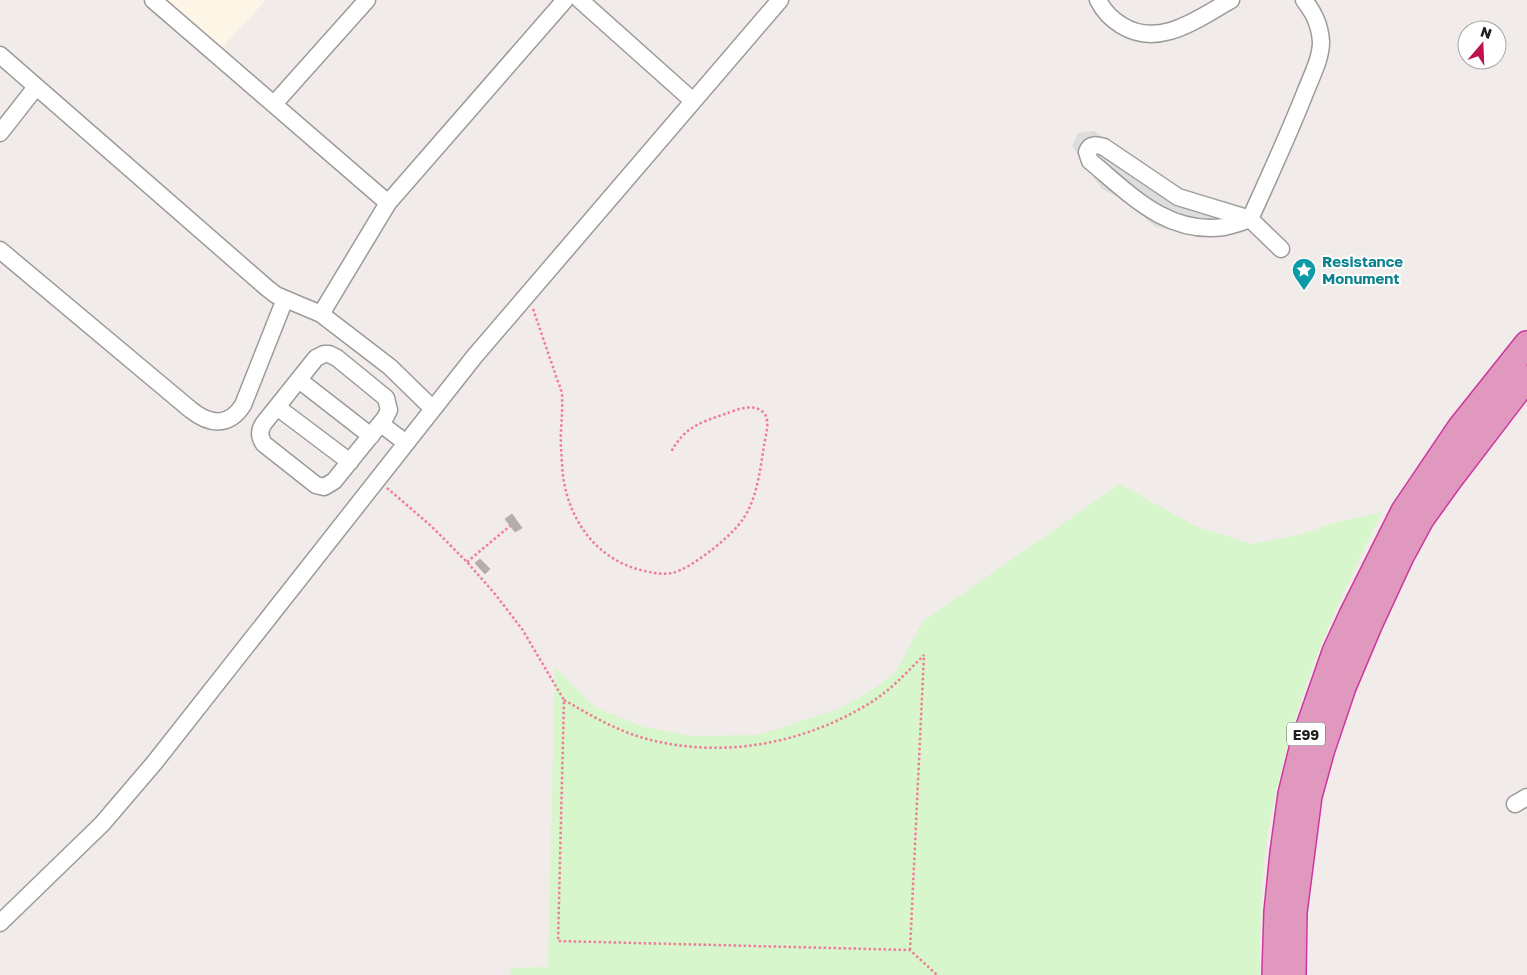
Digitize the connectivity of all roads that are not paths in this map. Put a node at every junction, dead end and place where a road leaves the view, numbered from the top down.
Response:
1 (153, 0) edge
2 (368, 0) edge
3 (565, 0) edge
4 (580, 0) edge
5 (780, 0) edge
6 (1098, 0) edge
7 (1231, 0) edge
8 (1304, 0) edge
9 (0, 55) edge
10 (36, 86) junction
11 (693, 101) junction
12 (274, 104) junction
13 (0, 133) edge
14 (388, 203) junction
15 (1250, 219) junction
16 (1281, 249) dead end
17 (0, 250) edge
18 (285, 299) junction
19 (320, 314) junction
20 (1527, 344) edge
21 (1527, 378) edge
22 (299, 380) junction
23 (277, 407) junction
24 (432, 408) junction
25 (376, 430) junction
26 (406, 443) junction
27 (350, 462) junction
28 (1413, 515) junction
29 (0, 923) edge
30 (1275, 975) edge
31 (1293, 975) edge

1 - 12 street
2 - 12 street
3 - 14 street
4 - 11 street
5 - 11 street
6 - 7 street
8 - 15 street
9 - 10 street
10 - 13 street
10 - 18 street
11 - 24 street
12 - 14 street
14 - 19 street
15 - 15 street
15 - 16 street
17 - 18 street
18 - 19 street
19 - 24 street
20 - 28 highway, E99
21 - 28 highway, E99
22 - 23 street
22 - 25 street
22 - 25 street
23 - 27 street
23 - 27 street
24 - 26 street
25 - 26 street
25 - 27 street
26 - 29 street
28 - 30 highway, E99
28 - 31 highway, E99

